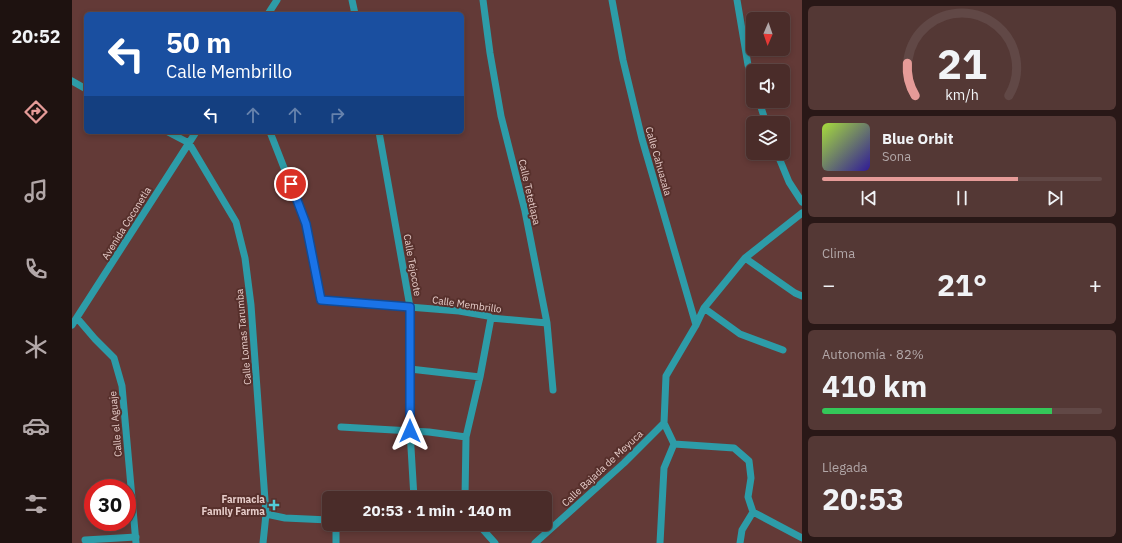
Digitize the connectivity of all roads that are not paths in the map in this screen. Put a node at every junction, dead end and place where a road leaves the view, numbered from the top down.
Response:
1 (276, 0) edge
2 (352, 0) edge
3 (483, 0) edge
4 (612, 0) edge
5 (737, 0) edge
6 (269, 12) edge
7 (355, 12) edge
8 (748, 64) edge
9 (72, 81) edge
10 (84, 87) edge
11 (172, 134) edge
12 (195, 134) edge
13 (271, 134) edge
14 (379, 134) edge
15 (189, 143) junction
16 (780, 160) edge
17 (802, 202) edge
18 (802, 213) edge
19 (745, 258) junction
20 (802, 296) edge
21 (410, 307) junction
22 (704, 308) junction
23 (78, 318) junction
24 (491, 318) junction
25 (547, 323) junction
26 (72, 325) edge
27 (696, 325) junction
28 (783, 350) dead end
29 (410, 368) junction
30 (480, 377) junction
31 (553, 390) dead end
32 (664, 423) junction
33 (341, 427) dead end
34 (410, 431) junction
35 (466, 437) junction
36 (674, 444) junction
37 (414, 491) edge
38 (465, 491) edge
39 (753, 512) junction
40 (266, 514) junction
41 (322, 520) edge
42 (336, 531) edge
43 (484, 531) edge
44 (802, 538) edge
45 (84, 540) dead end
46 (136, 540) edge
47 (263, 543) edge
48 (336, 543) edge
49 (495, 543) edge
50 (535, 543) edge
51 (660, 543) edge
52 (740, 543) edge

1 - 6 street
2 - 7 street
3 - 25 street, Calle Tetetlapa
4 - 27 street, Calle Cahuazala
5 - 8 street
9 - 10 street
11 - 15 street
12 - 15 street, Avenida Coconetla
13 - 21 street, Calle Membrillo
14 - 21 street, Calle Tejocote
15 - 23 street, Avenida Coconetla
15 - 40 street, Calle Lomas Tarumba
16 - 17 street
18 - 19 street
19 - 20 street
19 - 22 street
21 - 24 street, Calle Membrillo
21 - 29 street, Calle Tejocote
22 - 27 street
22 - 28 street
23 - 26 street, Avenida Coconetla
23 - 46 street, Calle el Aguaje
24 - 25 street, Calle Membrillo
24 - 30 street
25 - 31 street, Calle Tetetlapa
27 - 32 street
29 - 30 street
29 - 34 street, Calle Tejocote
30 - 35 street
32 - 36 street
32 - 50 street, Calle Bajada de Meyuca
33 - 34 street
34 - 35 street
34 - 37 street, Calle Tejocote
35 - 38 street
36 - 39 street
36 - 51 street
39 - 44 street
39 - 52 street
40 - 41 street
40 - 47 street, Calle Lomas Tarumba
42 - 48 street
43 - 49 street
45 - 46 street

